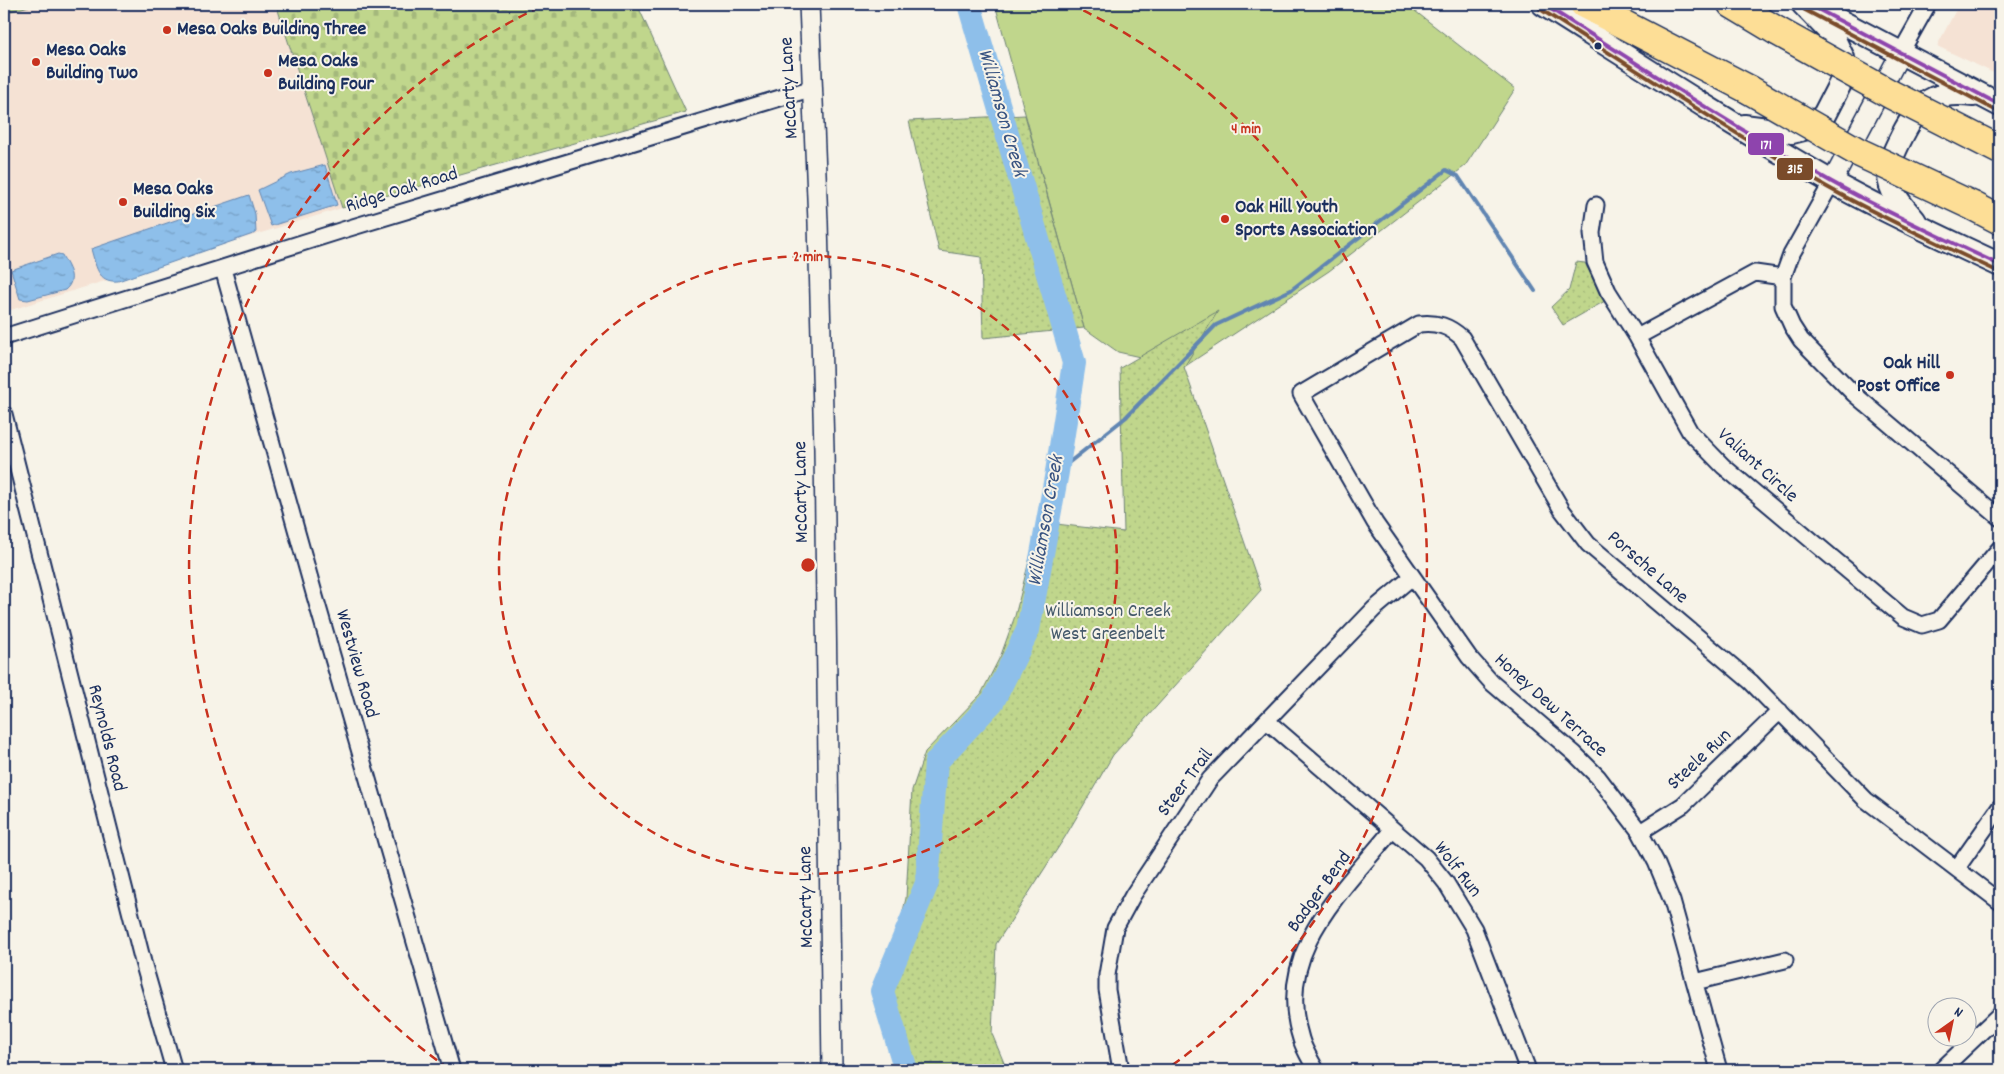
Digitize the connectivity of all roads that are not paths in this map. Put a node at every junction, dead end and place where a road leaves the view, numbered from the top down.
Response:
1 (809, 4) edge
2 (1543, 4) edge
3 (1584, 4) edge
4 (1732, 4) edge
5 (1803, 4) edge
6 (1808, 4) edge
7 (1928, 4) edge
8 (1900, 54) junction
9 (813, 88) junction
10 (1991, 101) edge
11 (1736, 126) junction
12 (2000, 150) edge
13 (1832, 182) junction
14 (1596, 205) dead end
15 (2000, 220) edge
16 (1919, 227) junction
17 (2000, 265) edge
18 (224, 269) junction
19 (1783, 277) junction
20 (1637, 337) junction
21 (4, 338) edge
22 (1302, 394) joint
23 (4, 414) edge
24 (2000, 518) edge
25 (2000, 548) edge
26 (1412, 577) junction
27 (1780, 711) junction
28 (1267, 721) junction
29 (2000, 807) edge
30 (1392, 830) junction
31 (1640, 832) junction
32 (1957, 868) junction
33 (2000, 902) edge
34 (1785, 960) dead end
35 (1695, 982) junction
36 (2000, 1014) edge
37 (174, 1070) edge
38 (452, 1070) edge
39 (832, 1070) edge
40 (1121, 1070) edge
41 (1316, 1070) edge
42 (1528, 1070) edge
43 (1719, 1070) edge
44 (1942, 1070) edge

1 - 9 street, McCarty Lane
2 - 11 main road
3 - 15 highway, bridge
4 - 12 highway, bridge
5 - 11 main road
6 - 8 main road
7 - 8 street
8 - 10 main road
8 - 13 street
9 - 18 street, Ridge Oak Road
9 - 39 street, McCarty Lane
10 - 16 main road
11 - 13 main road
13 - 16 main road
13 - 19 street
14 - 20 street, Valiant Circle
16 - 17 main road
18 - 21 street, Ridge Oak Road
18 - 38 street, Westview Road
19 - 20 street
19 - 24 street
20 - 25 street, Valiant Circle
22 - 26 street, Honey Dew Terrace
22 - 27 street, Porsche Lane
23 - 37 street, Reynolds Road
26 - 28 street, Steer Trail
26 - 31 street, Honey Dew Terrace
27 - 31 street, Steele Run
27 - 32 street, Porsche Lane
28 - 30 street, Wolf Run
28 - 40 street, Steer Trail
29 - 32 street
30 - 41 street, Badger Bend
30 - 42 street, Wolf Run
31 - 35 street, Honey Dew Terrace
32 - 33 street, Porsche Lane
34 - 35 street
35 - 43 street, Honey Dew Terrace
36 - 44 street

